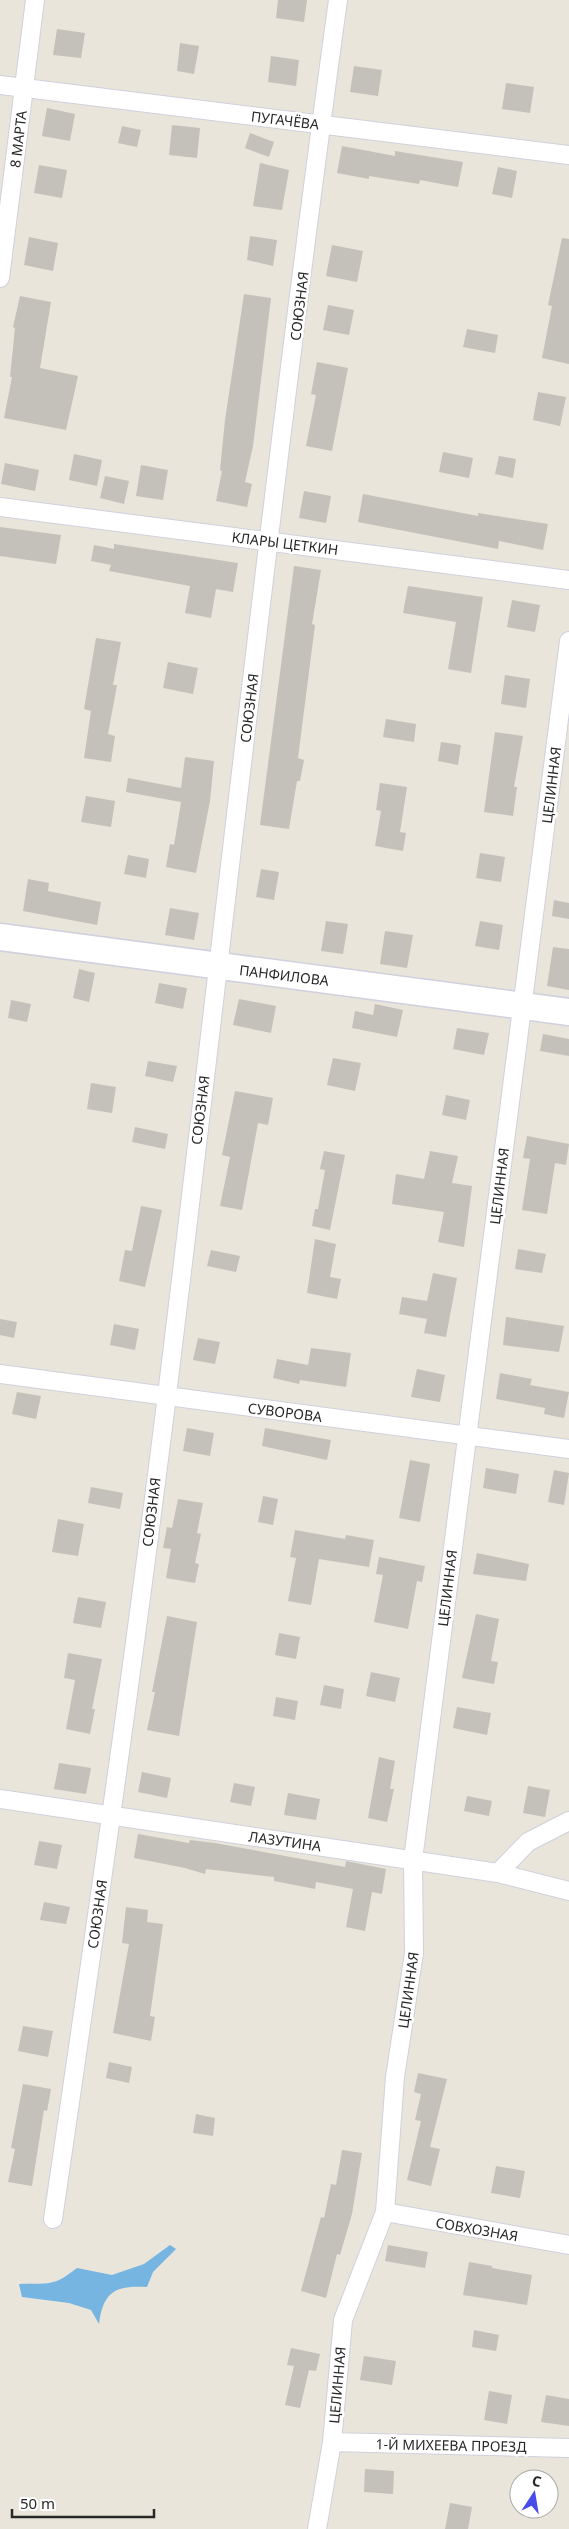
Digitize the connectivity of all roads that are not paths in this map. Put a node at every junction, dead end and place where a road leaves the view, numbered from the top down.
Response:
1 (36, 0) edge
2 (338, 0) edge
3 (0, 85) edge
4 (24, 88) junction
5 (321, 124) junction
6 (569, 155) edge
7 (0, 278) edge
8 (0, 507) edge
9 (270, 541) junction
10 (569, 580) edge
11 (569, 641) edge
12 (0, 937) edge
13 (217, 966) junction
14 (522, 1006) junction
15 (569, 1012) edge
16 (0, 1374) edge
17 (167, 1396) junction
18 (467, 1436) junction
19 (569, 1449) edge
20 (0, 1799) edge
21 (112, 1815) junction
22 (569, 1821) edge
23 (412, 1860) junction
24 (498, 1873) junction
25 (569, 1891) edge
26 (385, 2212) junction
27 (53, 2219) dead end
28 (569, 2245) edge
29 (332, 2442) junction
30 (569, 2448) edge
31 (318, 2529) edge

1 - 4 street, 8 МАРТА
2 - 5 street, СОЮЗНАЯ
3 - 4 street, ПУГАЧЁВА
4 - 5 street, ПУГАЧЁВА
4 - 7 street, 8 МАРТА
5 - 6 street, ПУГАЧЁВА
5 - 9 street, СОЮЗНАЯ
8 - 9 street, КЛАРЫ ЦЕТКИН
9 - 10 street, КЛАРЫ ЦЕТКИН
9 - 13 street, СОЮЗНАЯ
11 - 14 street, ЦЕЛИННАЯ
12 - 13 street, ПАНФИЛОВА
13 - 14 street, ПАНФИЛОВА
13 - 17 street, СОЮЗНАЯ
14 - 15 street, ПАНФИЛОВА
14 - 18 street, ЦЕЛИННАЯ
16 - 17 street, СУВОРОВА
17 - 18 street, СУВОРОВА
17 - 21 street, СОЮЗНАЯ
18 - 19 street, СУВОРОВА
18 - 23 street, ЦЕЛИННАЯ
20 - 21 street, ЛАЗУТИНА
21 - 23 street, ЛАЗУТИНА
21 - 27 street, СОЮЗНАЯ
22 - 24 street
23 - 24 street, ЛАЗУТИНА
23 - 26 street, ЦЕЛИННАЯ
24 - 25 street, ЛАЗУТИНА
26 - 28 street, СОВХОЗНАЯ
26 - 29 street, ЦЕЛИННАЯ
29 - 30 street, 1-Й МИХЕЕВА ПРОЕЗД
29 - 31 street, ЦЕЛИННАЯ

